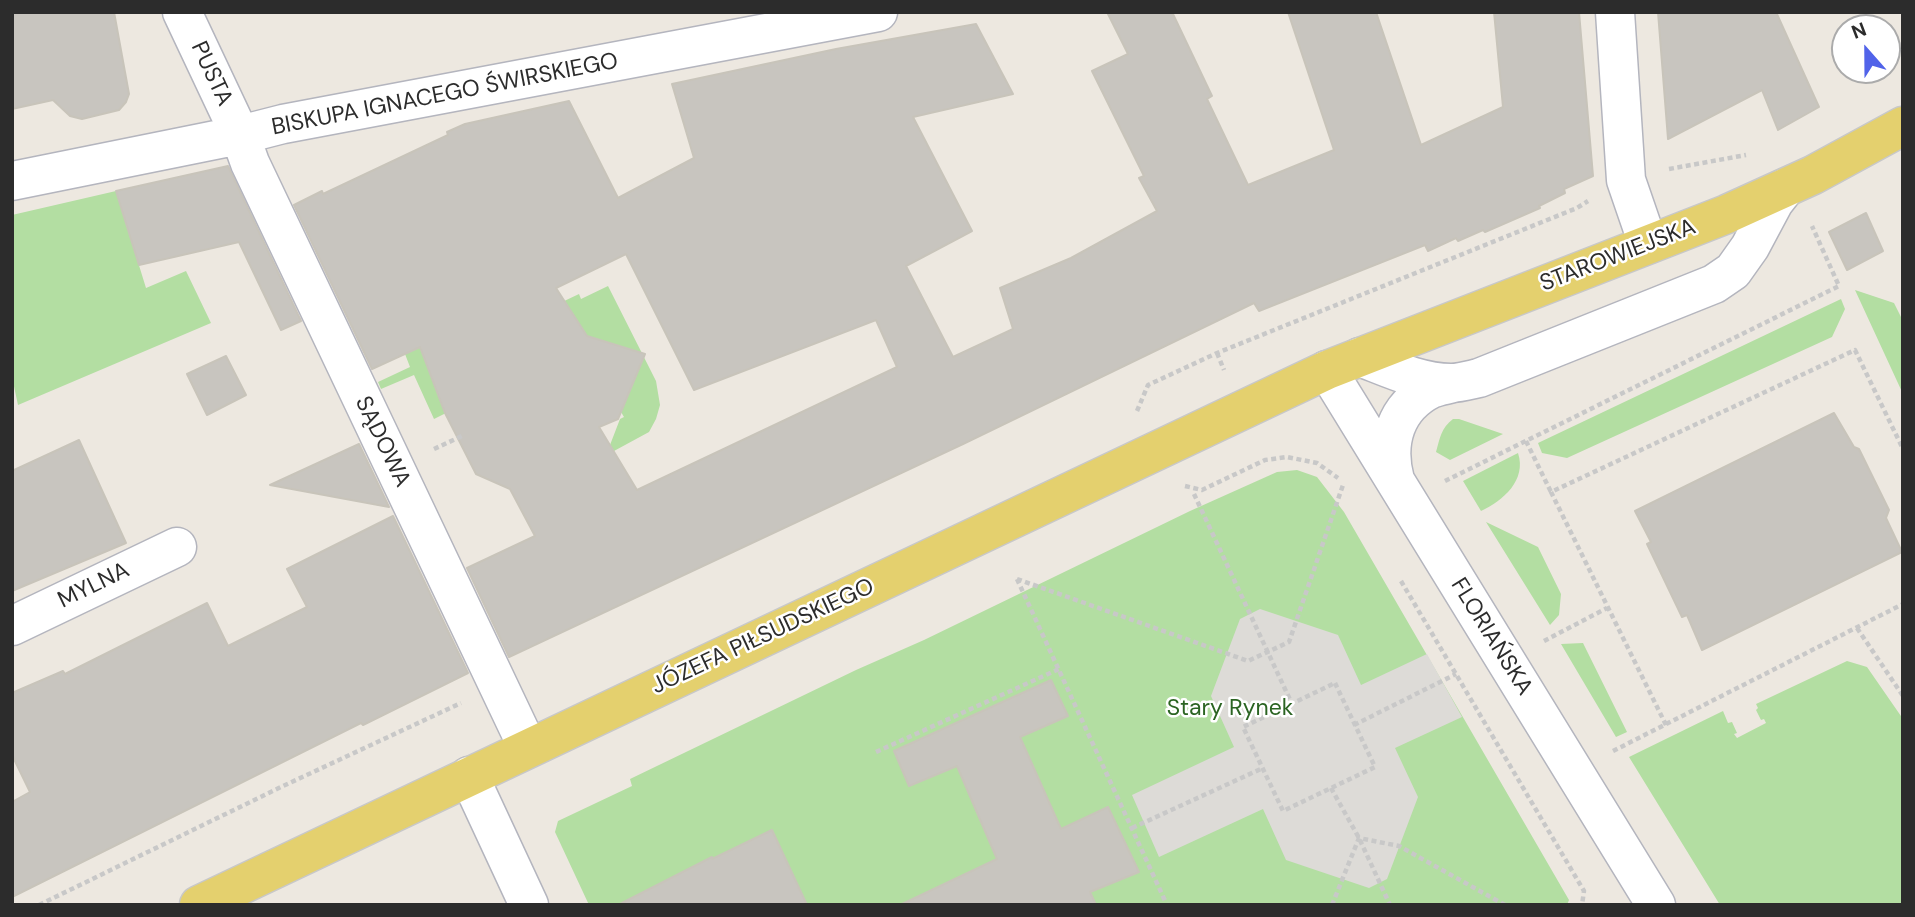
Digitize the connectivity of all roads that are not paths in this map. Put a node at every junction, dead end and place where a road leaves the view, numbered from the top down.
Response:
1 (182, 12) edge
2 (878, 12) edge
3 (1615, 12) edge
4 (1903, 126) edge
5 (240, 135) junction
6 (12, 181) edge
7 (1785, 188) junction
8 (1648, 244) junction
9 (1343, 363) junction
10 (1453, 383) junction
11 (1395, 482) junction
12 (177, 547) dead end
13 (12, 625) edge
14 (528, 748) junction
15 (469, 776) junction
16 (199, 905) edge
17 (529, 905) edge
18 (1656, 905) edge

1 - 5 street, PUSTA
2 - 5 street, BISKUPA IGNACEGO ŚWIRSKIEGO
3 - 8 street
4 - 7 main road, STAROWIEJSKA
5 - 6 street, BISKUPA IGNACEGO ŚWIRSKIEGO
5 - 14 street, SĄDOWA
7 - 8 main road, STAROWIEJSKA
7 - 10 street
8 - 9 main road, STAROWIEJSKA
9 - 10 street
9 - 11 street, FLORIAŃSKA
9 - 14 main road, JÓZEFA PIŁSUDSKIEGO
10 - 11 street
11 - 18 street, FLORIAŃSKA
12 - 13 street, MYLNA
14 - 15 main road, JÓZEFA PIŁSUDSKIEGO
15 - 16 main road, JÓZEFA PIŁSUDSKIEGO
15 - 17 street

